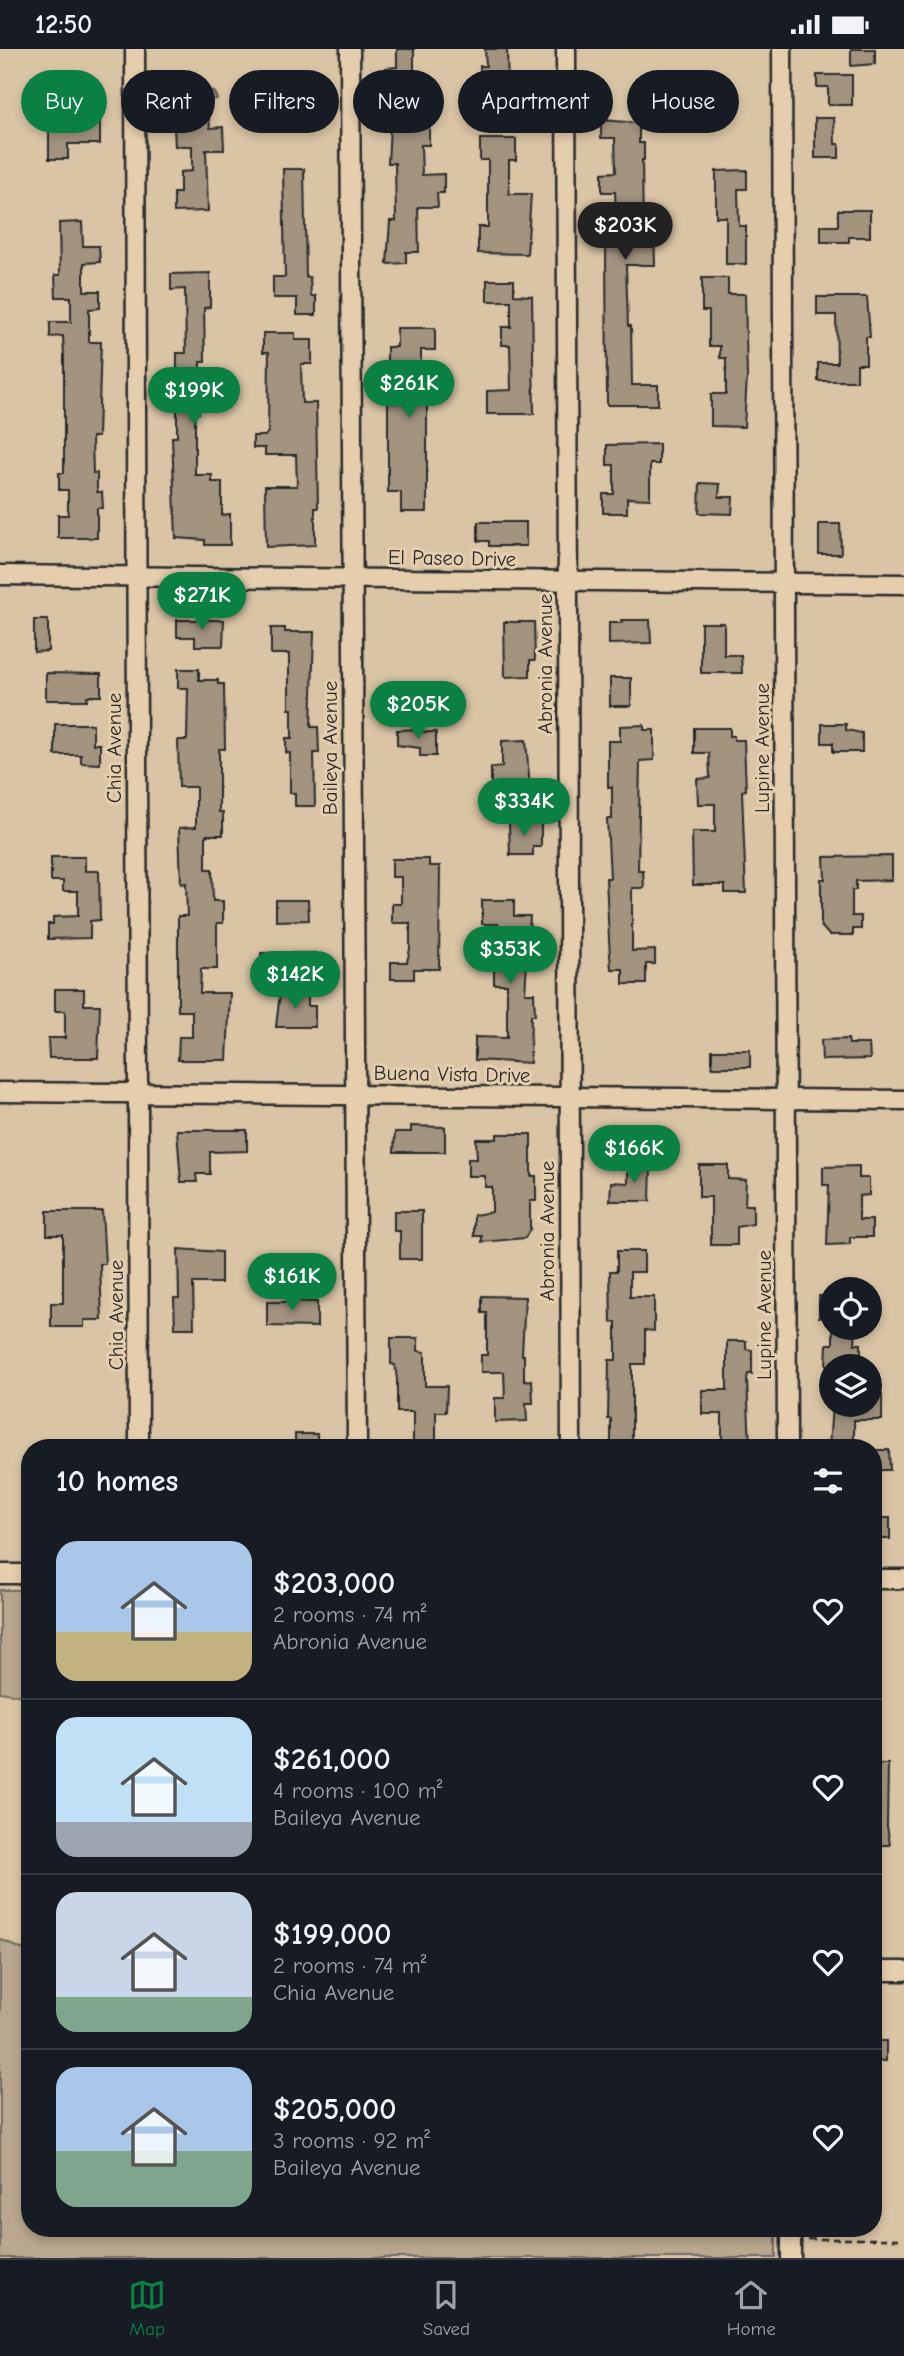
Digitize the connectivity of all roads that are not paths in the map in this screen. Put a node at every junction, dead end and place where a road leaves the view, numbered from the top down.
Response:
1 (135, 49) edge
2 (350, 49) edge
3 (566, 49) edge
4 (782, 49) edge
5 (0, 575) edge
6 (136, 577) junction
7 (352, 579) junction
8 (567, 582) junction
9 (904, 584) edge
10 (783, 585) junction
11 (0, 1092) edge
12 (139, 1093) junction
13 (354, 1095) junction
14 (786, 1098) junction
15 (569, 1099) junction
16 (904, 1100) edge
17 (139, 1439) edge
18 (357, 1439) edge
19 (571, 1439) edge
20 (787, 1439) edge
21 (0, 1574) edge
22 (21, 1574) edge
23 (882, 1579) edge
24 (904, 1579) edge
25 (882, 1971) edge
26 (904, 1971) edge
27 (791, 2237) edge
28 (791, 2258) edge

1 - 6 street, Chia Avenue
2 - 7 street, Baileya Avenue
3 - 8 street, Abronia Avenue
4 - 10 street, Lupine Avenue
5 - 6 street, El Paseo Drive
6 - 7 street, El Paseo Drive
6 - 12 street, Chia Avenue
7 - 8 street, El Paseo Drive
7 - 13 street, Baileya Avenue
8 - 10 street, El Paseo Drive
8 - 15 street, Abronia Avenue
9 - 10 street, El Paseo Drive
10 - 14 street, Lupine Avenue
11 - 12 street, Buena Vista Drive
12 - 13 street, Buena Vista Drive
12 - 17 street, Chia Avenue
13 - 15 street, Buena Vista Drive
13 - 18 street, Baileya Avenue
14 - 15 street, Buena Vista Drive
14 - 16 street, Buena Vista Drive
14 - 20 street, Lupine Avenue
15 - 19 street, Abronia Avenue
21 - 22 street
23 - 24 street
25 - 26 street
27 - 28 street

